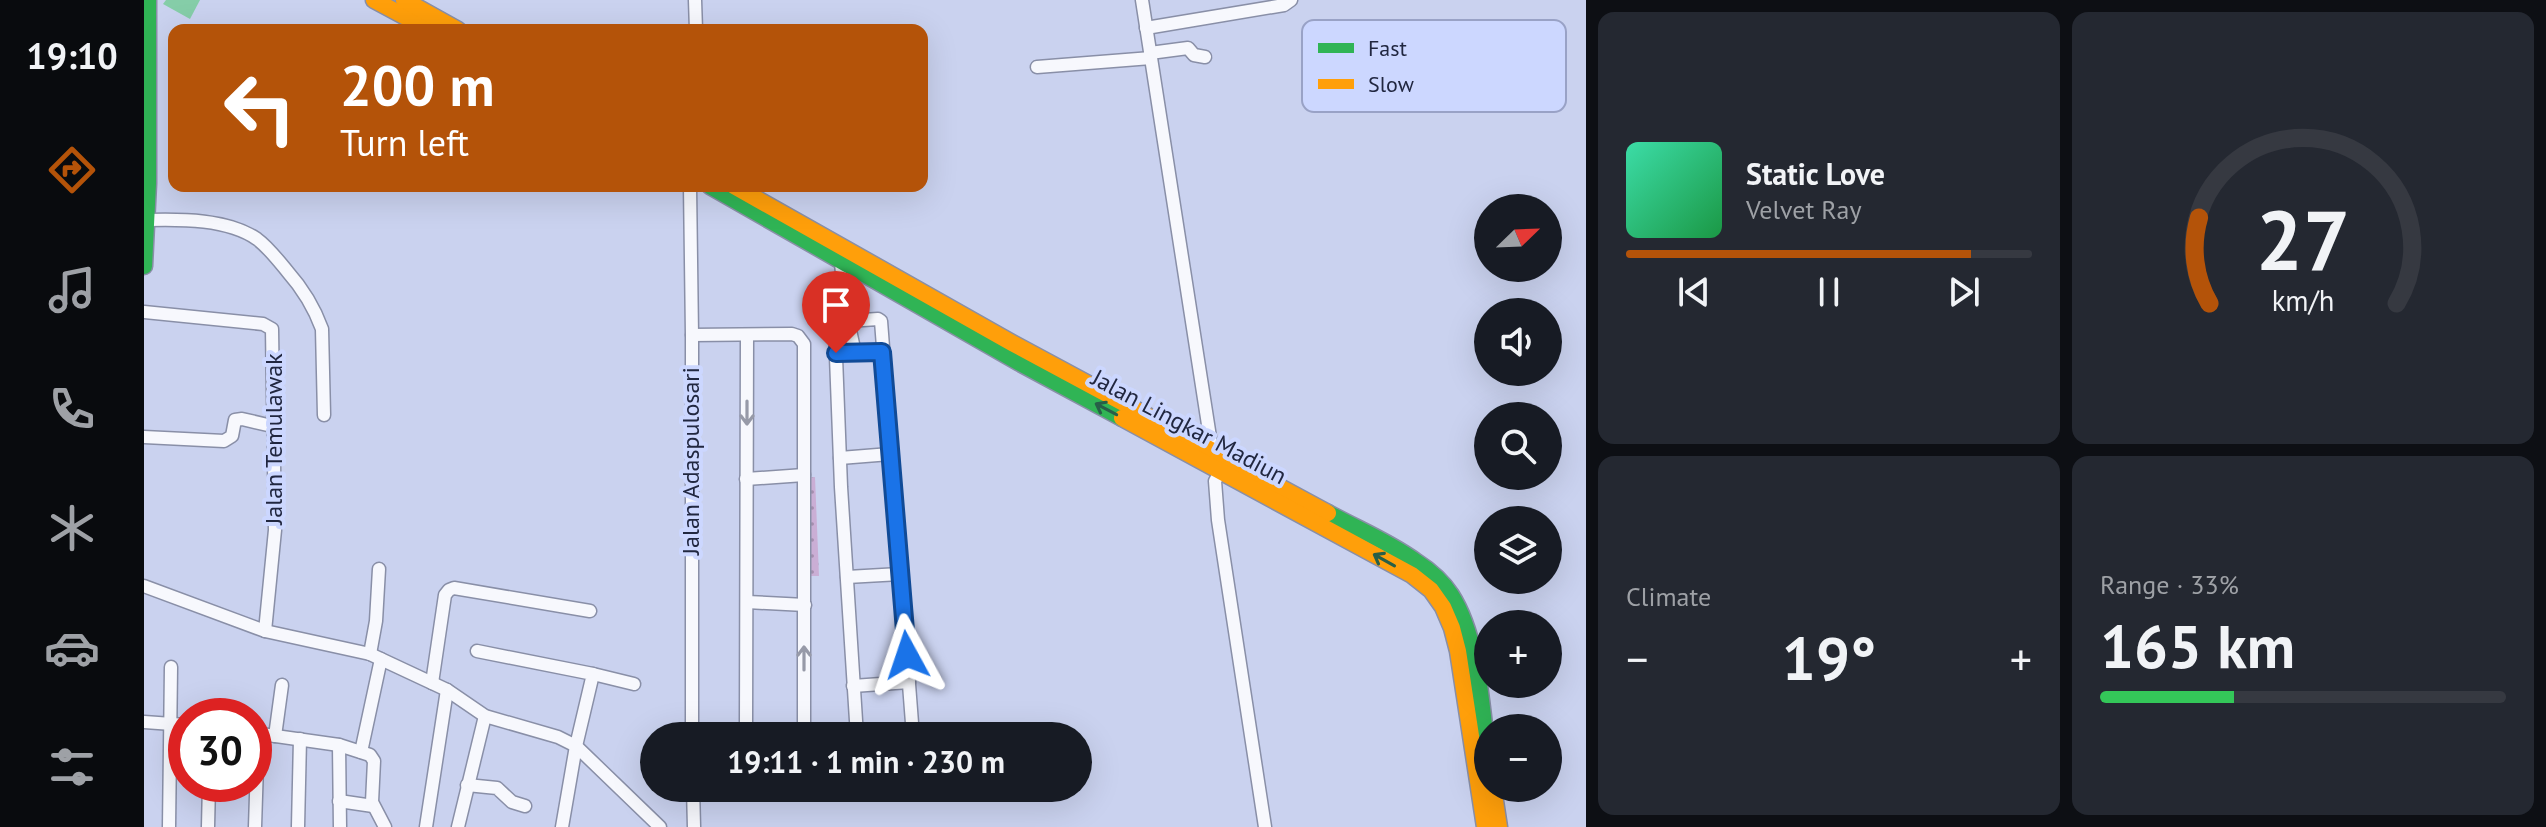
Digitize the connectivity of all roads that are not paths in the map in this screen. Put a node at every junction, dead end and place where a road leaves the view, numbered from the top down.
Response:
1 (148, 0) edge
2 (374, 0) edge
3 (404, 0) edge
4 (695, 0) edge
5 (1142, 0) edge
6 (1291, 0) edge
7 (419, 24) edge
8 (447, 24) edge
9 (696, 24) edge
10 (1146, 28) junction
11 (1150, 55) junction
12 (1205, 57) dead end
13 (1037, 67) dead end
14 (690, 192) edge
15 (721, 192) edge
16 (744, 192) edge
17 (146, 226) edge
18 (841, 260) junction
19 (144, 266) edge
20 (144, 312) edge
21 (848, 321) junction
22 (692, 335) junction
23 (747, 335) junction
24 (882, 352) junction
25 (836, 353) junction
26 (855, 353) junction
27 (1057, 375) junction
28 (324, 415) dead end
29 (272, 426) junction
30 (144, 437) edge
31 (1212, 450) junction
32 (890, 454) junction
33 (840, 458) junction
34 (1221, 470) junction
35 (804, 475) junction
36 (746, 479) junction
37 (379, 569) dead end
38 (900, 574) junction
39 (847, 577) junction
40 (144, 586) edge
41 (747, 602) junction
42 (805, 605) junction
43 (590, 611) dead end
44 (265, 631) junction
45 (477, 651) dead end
46 (375, 656) junction
47 (171, 667) dead end
48 (593, 674) junction
49 (909, 682) junction
50 (432, 683) junction
51 (634, 684) dead end
52 (282, 685) dead end
53 (853, 686) junction
54 (447, 690) junction
55 (170, 698) edge
56 (1480, 714) edge
57 (485, 716) junction
58 (144, 722) edge
59 (692, 722) edge
60 (746, 722) edge
61 (804, 722) edge
62 (856, 722) edge
63 (912, 722) edge
64 (168, 723) edge
65 (272, 736) edge
66 (275, 736) junction
67 (300, 739) junction
68 (339, 745) junction
69 (576, 746) junction
70 (361, 752) junction
71 (467, 785) junction
72 (339, 801) junction
73 (169, 802) edge
74 (209, 802) edge
75 (255, 802) edge
76 (693, 802) edge
77 (1495, 802) edge
78 (373, 806) junction
79 (525, 806) dead end
80 (169, 827) edge
81 (208, 827) edge
82 (255, 827) edge
83 (298, 827) edge
84 (340, 827) edge
85 (385, 827) edge
86 (426, 827) edge
87 (458, 827) edge
88 (562, 827) edge
89 (660, 827) edge
90 (694, 827) edge
91 (1265, 827) edge
92 (1485, 827) edge
93 (1499, 827) edge

1 - 17 main road
2 - 7 main road
3 - 8 main road
4 - 9 street
5 - 10 street
6 - 10 street
10 - 11 street
11 - 12 street
11 - 13 street
11 - 31 street
14 - 22 street, Jalan Adaspulosari
15 - 18 main road, Jalan Lingkar Madiun
16 - 27 main road, Jalan Lingkar Madiun
17 - 19 main road
17 - 28 street
18 - 21 street
18 - 27 main road, Jalan Lingkar Madiun
20 - 29 street, Jalan Temulawak
21 - 24 street
21 - 25 street
21 - 26 street
22 - 23 street
22 - 59 street, Jalan Adaspulosari
23 - 35 street
23 -> 36 street
24 - 26 street
24 - 32 street
25 - 26 street
25 - 33 street
27 - 31 main road, Jalan Lingkar Madiun
34 -> 27 main road, Jalan Lingkar Madiun
29 - 30 street
29 - 44 street, Jalan Temulawak
31 - 56 main road, Jalan Lingkar Madiun
32 - 33 street
32 - 38 street
33 - 39 street
34 - 91 street
92 -> 34 main road, Jalan Lingkar Madiun
35 - 36 street
35 - 42 street
36 - 41 street
37 - 46 street
38 - 39 street
38 - 49 street
39 - 53 street
40 - 44 street
41 - 42 street
41 - 60 street
61 -> 42 street
43 - 50 street
44 - 46 street
45 - 48 street
46 - 50 street
46 - 70 street
47 - 55 street
48 - 51 street
48 - 69 street
49 - 53 street
49 - 63 street
50 - 54 street
52 - 66 street
53 - 62 street
54 - 57 street
54 - 86 street
57 - 69 street
57 - 71 street
58 - 64 street
65 - 66 street
66 - 67 street
67 - 68 street
67 - 83 street
68 - 70 street
68 - 72 street
69 - 88 street
69 - 89 street
70 - 78 street
71 - 79 street
71 - 87 street
72 - 78 street
72 - 84 street
73 - 80 street
74 - 81 street
75 - 82 street
76 - 90 street
77 - 93 main road
78 - 85 street

